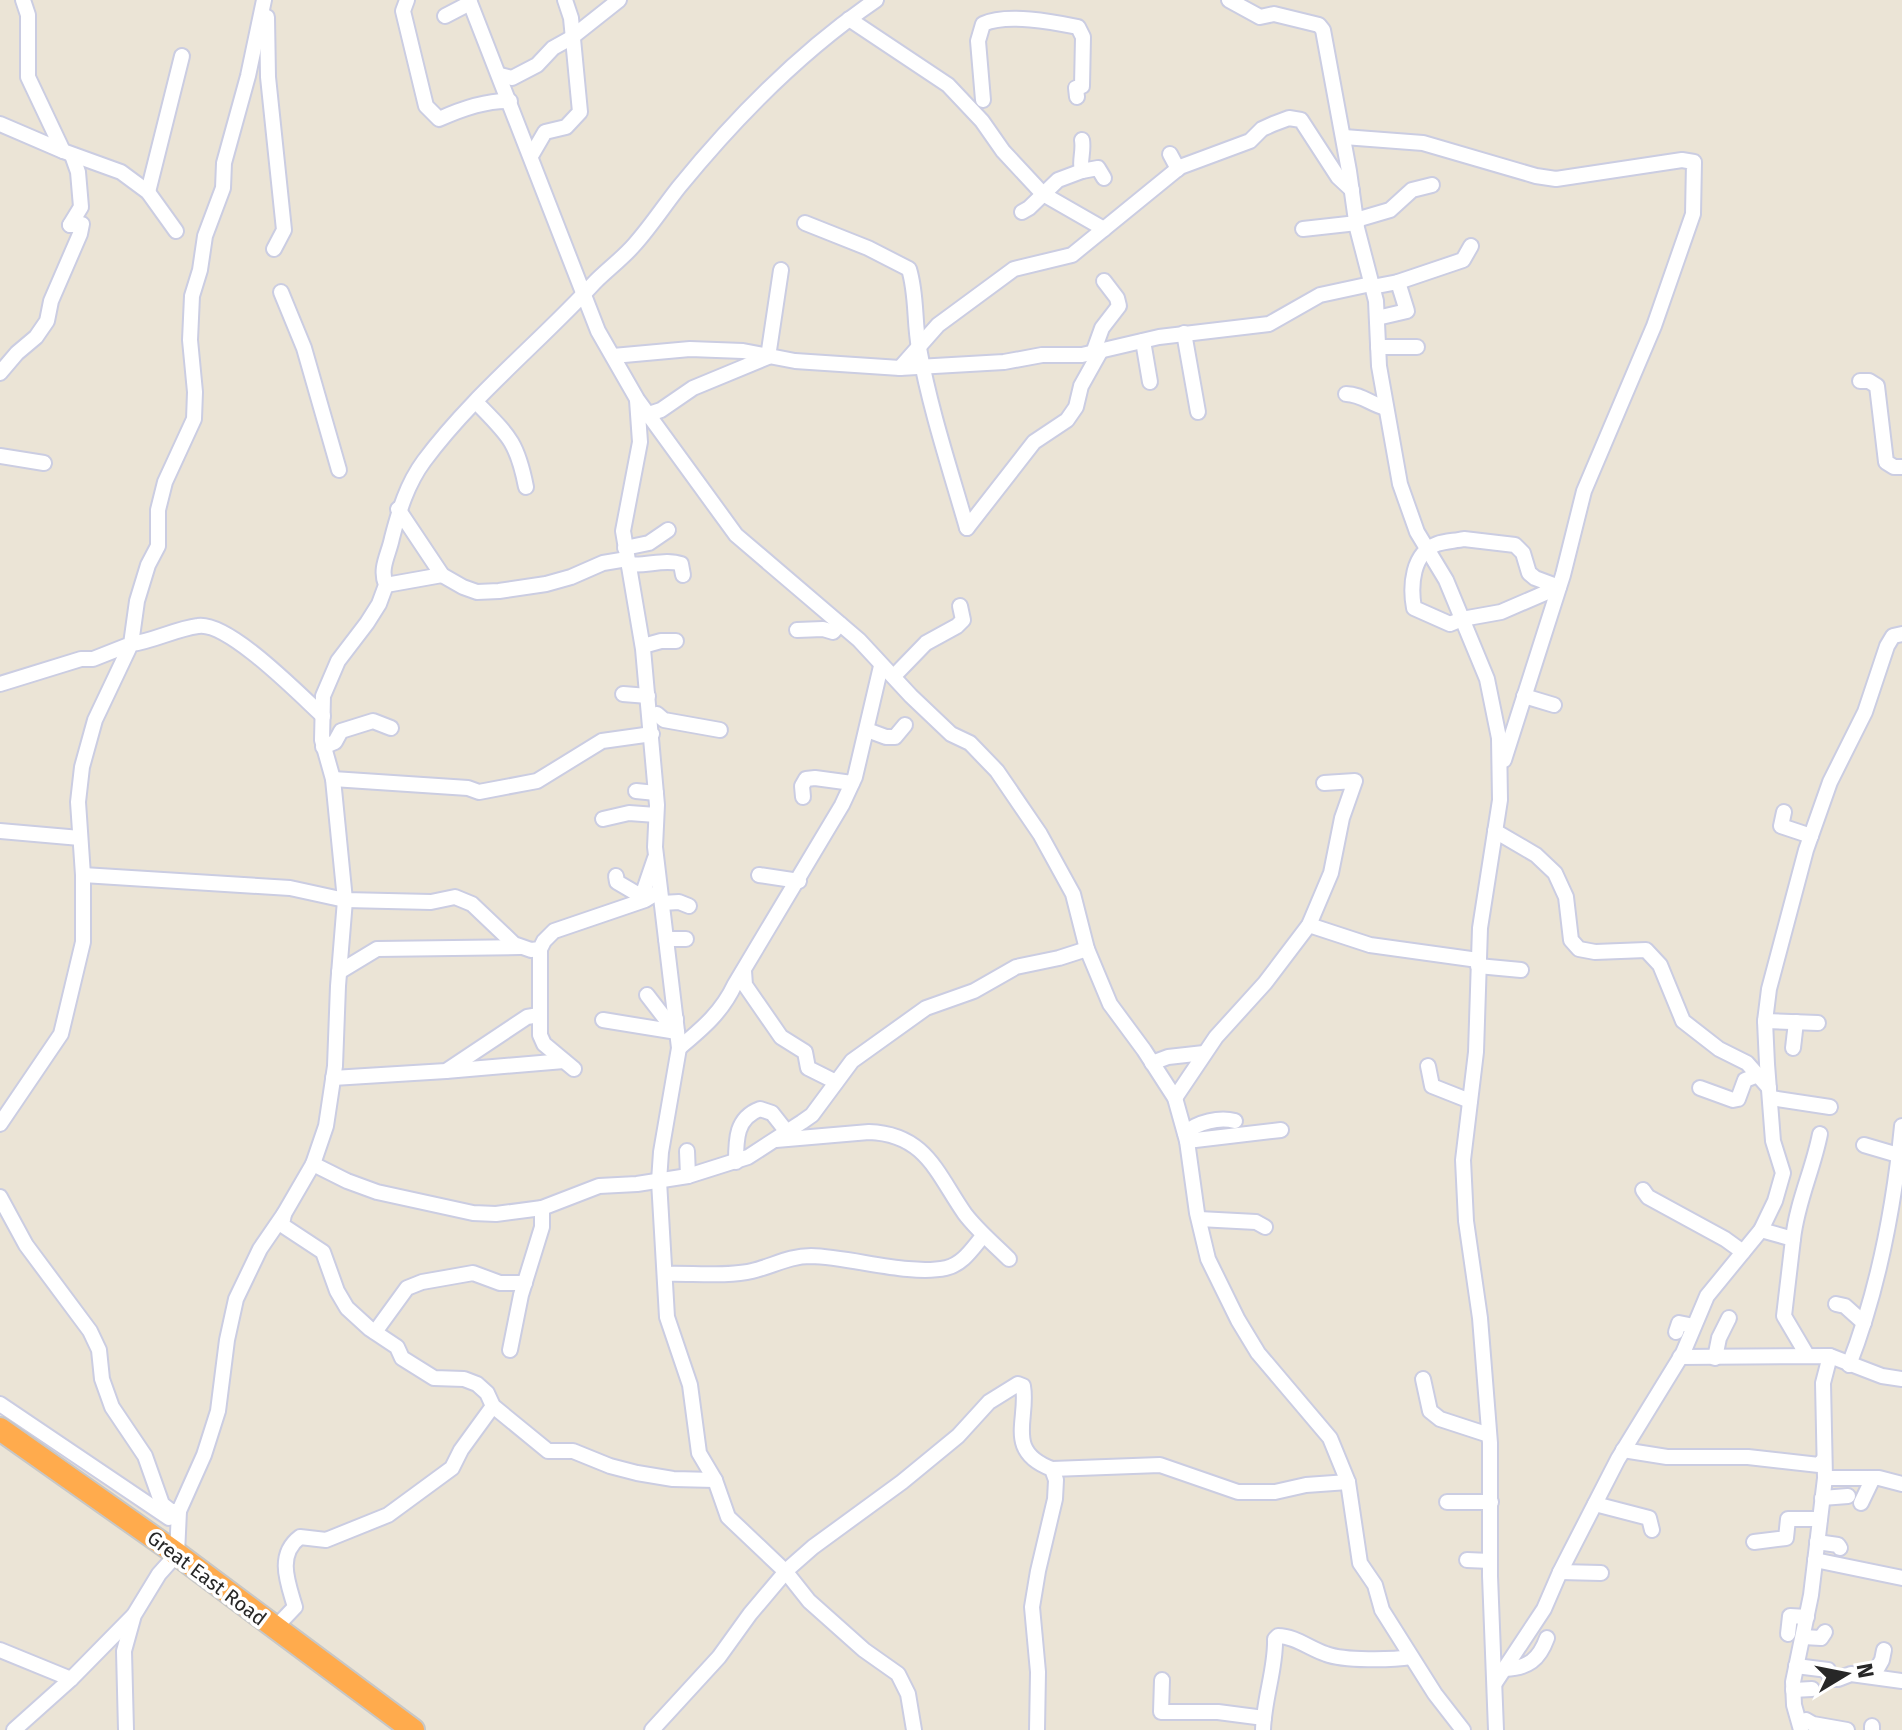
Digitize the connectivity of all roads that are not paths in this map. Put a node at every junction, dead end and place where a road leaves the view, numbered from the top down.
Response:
1 (23, 0) edge
2 (266, 0) edge
3 (407, 0) edge
4 (565, 0) edge
5 (619, 0) edge
6 (876, 0) edge
7 (1229, 0) edge
8 (470, 1) edge
9 (445, 16) dead end
10 (849, 19) junction
11 (571, 38) junction
12 (182, 56) dead end
13 (500, 75) junction
14 (951, 88) junction
15 (1077, 97) dead end
16 (983, 100) junction
17 (510, 101) junction
18 (978, 117) junction
19 (0, 124) edge
20 (1344, 137) junction
21 (1082, 140) dead end
22 (67, 153) junction
23 (1170, 154) dead end
24 (531, 155) junction
25 (1178, 169) junction
26 (1082, 171) junction
27 (1104, 178) dead end
28 (1432, 185) dead end
29 (1352, 190) junction
30 (148, 192) junction
31 (1043, 194) junction
32 (1022, 212) dead end
33 (1356, 222) junction
34 (805, 223) dead end
35 (1104, 229) junction
36 (1303, 229) dead end
37 (176, 231) dead end
38 (1471, 246) dead end
39 (274, 249) dead end
40 (781, 270) dead end
41 (1104, 281) dead end
42 (1398, 282) junction
43 (1372, 286) junction
44 (281, 292) dead end
45 (584, 297) junction
46 (1377, 318) junction
47 (1184, 333) junction
48 (1143, 341) junction
49 (918, 347) junction
50 (1378, 347) junction
51 (1417, 347) dead end
52 (17, 353) junction
53 (1096, 353) junction
54 (613, 356) junction
55 (768, 357) junction
56 (0, 364) edge
57 (924, 367) junction
58 (900, 368) junction
59 (0, 373) edge
60 (1860, 381) dead end
61 (1150, 382) dead end
62 (1346, 394) dead end
63 (476, 402) junction
64 (1386, 408) junction
65 (1198, 412) dead end
66 (644, 416) junction
67 (0, 456) edge
68 (44, 463) dead end
69 (1902, 467) edge
70 (339, 470) dead end
71 (526, 487) dead end
72 (398, 509) junction
73 (668, 530) dead end
74 (1428, 550) junction
75 (627, 557) junction
76 (442, 575) junction
77 (683, 575) dead end
78 (386, 585) junction
79 (1559, 587) junction
80 (960, 606) dead end
81 (1462, 619) junction
82 (840, 624) junction
83 (797, 630) dead end
84 (1902, 634) edge
85 (676, 641) dead end
86 (131, 644) junction
87 (643, 646) junction
88 (881, 666) junction
89 (894, 676) junction
90 (0, 684) edge
91 (623, 694) dead end
92 (648, 696) junction
93 (1524, 696) junction
94 (1554, 705) dead end
95 (658, 712) junction
96 (323, 716) junction
97 (905, 725) dead end
98 (391, 728) dead end
99 (720, 730) dead end
100 (867, 730) junction
101 (652, 734) junction
102 (323, 747) junction
103 (1500, 772) junction
104 (333, 779) junction
105 (852, 783) junction
106 (1324, 783) dead end
107 (636, 791) dead end
108 (656, 793) junction
109 (803, 797) dead end
110 (1784, 812) dead end
111 (656, 815) junction
112 (603, 819) dead end
113 (0, 831) edge
114 (1495, 831) junction
115 (1811, 836) junction
116 (80, 838) junction
117 (656, 856) junction
118 (83, 875) junction
119 (759, 875) dead end
120 (616, 876) dead end
121 (799, 881) junction
122 (644, 897) junction
123 (661, 897) junction
124 (345, 900) junction
125 (689, 906) dead end
126 (1309, 925) junction
127 (666, 939) junction
128 (686, 939) dead end
129 (522, 947) junction
130 (540, 949) junction
131 (1087, 949) junction
132 (1478, 963) junction
133 (1521, 970) dead end
134 (744, 971) junction
135 (339, 972) junction
136 (647, 995) dead end
137 (539, 1015) junction
138 (603, 1020) dead end
139 (1765, 1021) junction
140 (1796, 1022) junction
141 (1818, 1023) dead end
142 (676, 1026) junction
143 (544, 1044) junction
144 (679, 1048) junction
145 (1793, 1048) dead end
146 (1204, 1053) junction
147 (543, 1063) junction
148 (1152, 1063) junction
149 (1428, 1066) dead end
150 (446, 1071) junction
151 (1758, 1075) junction
152 (333, 1078) junction
153 (836, 1082) junction
154 (1700, 1088) dead end
155 (1770, 1093) junction
156 (1175, 1098) junction
157 (1470, 1101) junction
158 (1830, 1107) dead end
159 (1235, 1121) dead end
160 (0, 1124) edge
161 (1902, 1126) edge
162 (1281, 1130) dead end
163 (1820, 1134) dead end
164 (782, 1136) junction
165 (1186, 1137) junction
166 (1864, 1145) dead end
167 (687, 1151) dead end
168 (1899, 1153) edge
169 (736, 1162) junction
170 (313, 1164) junction
171 (688, 1176) junction
172 (659, 1181) junction
173 (1643, 1190) dead end
174 (0, 1197) edge
175 (542, 1208) junction
176 (284, 1214) junction
177 (1896, 1216) edge
178 (1199, 1219) junction
179 (1265, 1227) dead end
180 (1761, 1230) junction
181 (983, 1236) junction
182 (1793, 1239) junction
183 (1743, 1252) junction
184 (1009, 1259) dead end
185 (665, 1274) junction
186 (525, 1283) junction
187 (1836, 1304) dead end
188 (1729, 1318) dead end
189 (1864, 1323) junction
190 (1694, 1326) junction
191 (375, 1332) junction
192 (1676, 1332) dead end
193 (510, 1350) dead end
194 (1807, 1355) junction
195 (1830, 1356) junction
196 (1680, 1357) junction
197 (1715, 1358) junction
198 (1849, 1365) junction
199 (1423, 1379) dead end
200 (1902, 1379) edge
201 (0, 1404) edge
202 (493, 1406) junction
203 (0, 1429) edge
204 (1489, 1435) junction
205 (1623, 1450) junction
206 (1824, 1459) junction
207 (1052, 1469) junction
208 (1825, 1478) junction
209 (1873, 1478) junction
210 (715, 1480) junction
211 (1348, 1482) junction
212 (1902, 1484) edge
213 (1822, 1498) junction
214 (1447, 1502) dead end
215 (1491, 1502) junction
216 (1595, 1504) junction
217 (179, 1518) junction
218 (1820, 1519) junction
219 (1652, 1530) dead end
220 (1754, 1542) dead end
221 (1817, 1542) junction
222 (1840, 1548) dead end
223 (177, 1554) junction
224 (1467, 1560) dead end
225 (1815, 1560) junction
226 (1490, 1561) junction
227 (786, 1572) junction
228 (1560, 1572) junction
229 (1601, 1573) dead end
230 (1902, 1578) edge
231 (134, 1615) junction
232 (274, 1629) junction
233 (1825, 1632) dead end
234 (1795, 1636) junction
235 (1547, 1638) dead end
236 (0, 1650) edge
237 (1884, 1650) dead end
238 (1411, 1657) junction
239 (1796, 1666) junction
240 (1505, 1669) junction
241 (1873, 1676) junction
242 (71, 1679) junction
243 (1162, 1680) dead end
244 (1902, 1681) edge
245 (1495, 1683) junction
246 (1812, 1689) dead end
247 (1793, 1690) junction
248 (1826, 1715) dead end
249 (1264, 1724) edge
250 (1802, 1724) edge
251 (14, 1730) edge
252 (126, 1730) edge
253 (413, 1730) edge
254 (652, 1730) edge
255 (914, 1730) edge
256 (1037, 1730) edge
257 (1463, 1730) edge
258 (1496, 1730) edge
259 (1847, 1730) edge

1 - 22 street
2 - 39 street
2 - 86 street
3 - 17 street
4 - 11 street
5 - 11 street
6 - 10 street
7 - 20 street
8 - 9 street
8 - 13 street
10 - 14 street
10 - 45 street
11 - 13 street
11 - 24 street
12 - 30 street
13 - 17 street
14 - 16 street
14 - 18 street
15 - 16 street
16 - 18 street
17 - 24 street
18 - 31 street
19 - 22 street
20 - 29 street
20 - 79 street
21 - 26 street
22 - 30 street
22 - 52 street
23 - 25 street
24 - 45 street
25 - 29 street
25 - 35 street
26 - 27 street
26 - 31 street
28 - 33 street
29 - 33 street
30 - 37 street
31 - 32 street
31 - 35 street
33 - 36 street
33 - 43 street
34 - 49 street
35 - 49 street
38 - 42 street
40 - 55 street
41 - 53 street
42 - 43 street
42 - 46 street
43 - 46 street
43 - 47 street
44 - 70 street
45 - 54 street
45 - 63 street
46 - 50 street
47 - 48 street
47 - 65 street
48 - 53 street
48 - 61 street
49 - 57 street
49 - 58 street
50 - 51 street
50 - 64 street
52 - 56 street
52 - 59 street
53 - 57 street
53 - 57 street
54 - 55 street
54 - 66 street
55 - 58 street
55 - 66 street
57 - 58 street
60 - 69 street
62 - 64 street
63 - 71 street
63 - 72 street
64 - 74 street
66 - 75 street
66 - 82 street
67 - 68 street
72 - 76 street
72 - 78 street
73 - 75 street
74 - 79 street
74 - 81 street
74 - 81 street
75 - 76 street
75 - 77 street
75 - 87 street
76 - 78 street
78 - 96 street
79 - 81 street
79 - 93 street
80 - 89 street
81 - 103 street
82 - 83 street
82 - 88 street
84 - 115 street
85 - 87 street
86 - 90 street
86 - 96 street
86 - 116 street
87 - 92 street
88 - 89 street
88 - 100 street
89 - 131 street
91 - 92 street
92 - 95 street
93 - 94 street
93 - 103 street
95 - 99 street
95 - 101 street
96 - 102 street
97 - 100 street
98 - 102 street
100 - 105 street
101 - 104 street
101 - 108 street
102 - 104 street
103 - 114 street
104 - 124 street
105 - 109 street
105 - 121 street
106 - 126 street
107 - 108 street
108 - 111 street
110 - 115 street
111 - 112 street
111 - 117 street
113 - 116 street
114 - 132 street
114 - 151 street
115 - 139 street
116 - 118 street
117 - 122 street
117 - 123 street
118 - 124 street
118 - 160 street
119 - 121 street
120 - 122 street
121 - 134 street
122 - 123 street
122 - 130 street
123 - 125 street
123 - 127 street
124 - 129 street
124 - 135 street
126 - 132 street
126 - 146 street
127 - 128 street
127 - 142 street
129 - 130 street
129 - 135 street
130 - 137 street
131 - 148 street
131 - 153 street
132 - 133 street
132 - 157 street
134 - 144 street
134 - 153 street
135 - 152 street
136 - 142 street
137 - 143 street
137 - 150 street
138 - 142 street
139 - 140 street
139 - 155 street
140 - 141 street
140 - 145 street
142 - 144 street
143 - 147 street
143 - 147 street
144 - 172 street
146 - 148 street
146 - 156 street
147 - 150 street
148 - 156 street
149 - 157 street
150 - 152 street
151 - 154 street
151 - 155 street
152 - 170 street
153 - 164 street
155 - 158 street
155 - 180 street
156 - 165 street
157 - 204 street
159 - 165 street
161 - 168 street
162 - 165 street
163 - 182 street
164 - 169 street
164 - 169 street
164 - 181 street
165 - 178 street
166 - 168 street
167 - 171 street
168 - 177 street
169 - 171 street
170 - 175 street
170 - 176 street
171 - 172 street
172 - 175 street
172 - 185 street
173 - 183 street
174 - 217 street
175 - 186 street
176 - 191 street
176 - 217 street
177 - 189 street
178 - 179 street
178 - 211 street
180 - 182 street
180 - 183 street
181 - 184 street
181 - 185 street
182 - 194 street
183 - 190 street
185 - 210 street
186 - 191 street
186 - 193 street
187 - 189 street
188 - 197 street
189 - 198 street
190 - 192 street
190 - 196 street
191 - 202 street
194 - 195 street
194 - 197 street
195 - 198 street
195 - 206 street
196 - 197 street
196 - 205 street
198 - 200 street
199 - 204 street
201 - 217 street
202 - 210 street
202 - 232 street
203 - 223 highway, Great East Road
204 - 215 street
205 - 206 street
205 - 216 street
206 - 208 street
207 - 211 street
207 - 227 street
207 - 256 street
208 - 209 street
208 - 213 street
209 - 212 street
209 - 213 street
210 - 227 street
211 - 238 street
213 - 218 street
214 - 215 street
215 - 226 street
216 - 219 street
216 - 228 street
217 - 223 street
218 - 220 street
218 - 221 street
221 - 222 street
221 - 225 street
223 - 231 street
223 - 232 highway, Great East Road
224 - 226 street
225 - 230 street
225 - 234 street
226 - 245 street
227 - 254 street
227 - 255 street
228 - 229 street
228 - 240 street
231 - 242 street
231 - 252 street
232 - 253 highway, Great East Road
233 - 234 street
234 - 239 street
235 - 240 street
236 - 242 street
237 - 241 street
238 - 249 street
238 - 257 street
239 - 241 street
239 - 247 street
240 - 245 street
241 - 244 street
242 - 251 street
243 - 249 street
245 - 258 street
246 - 247 street
247 - 250 street
248 - 250 street
250 - 259 street

